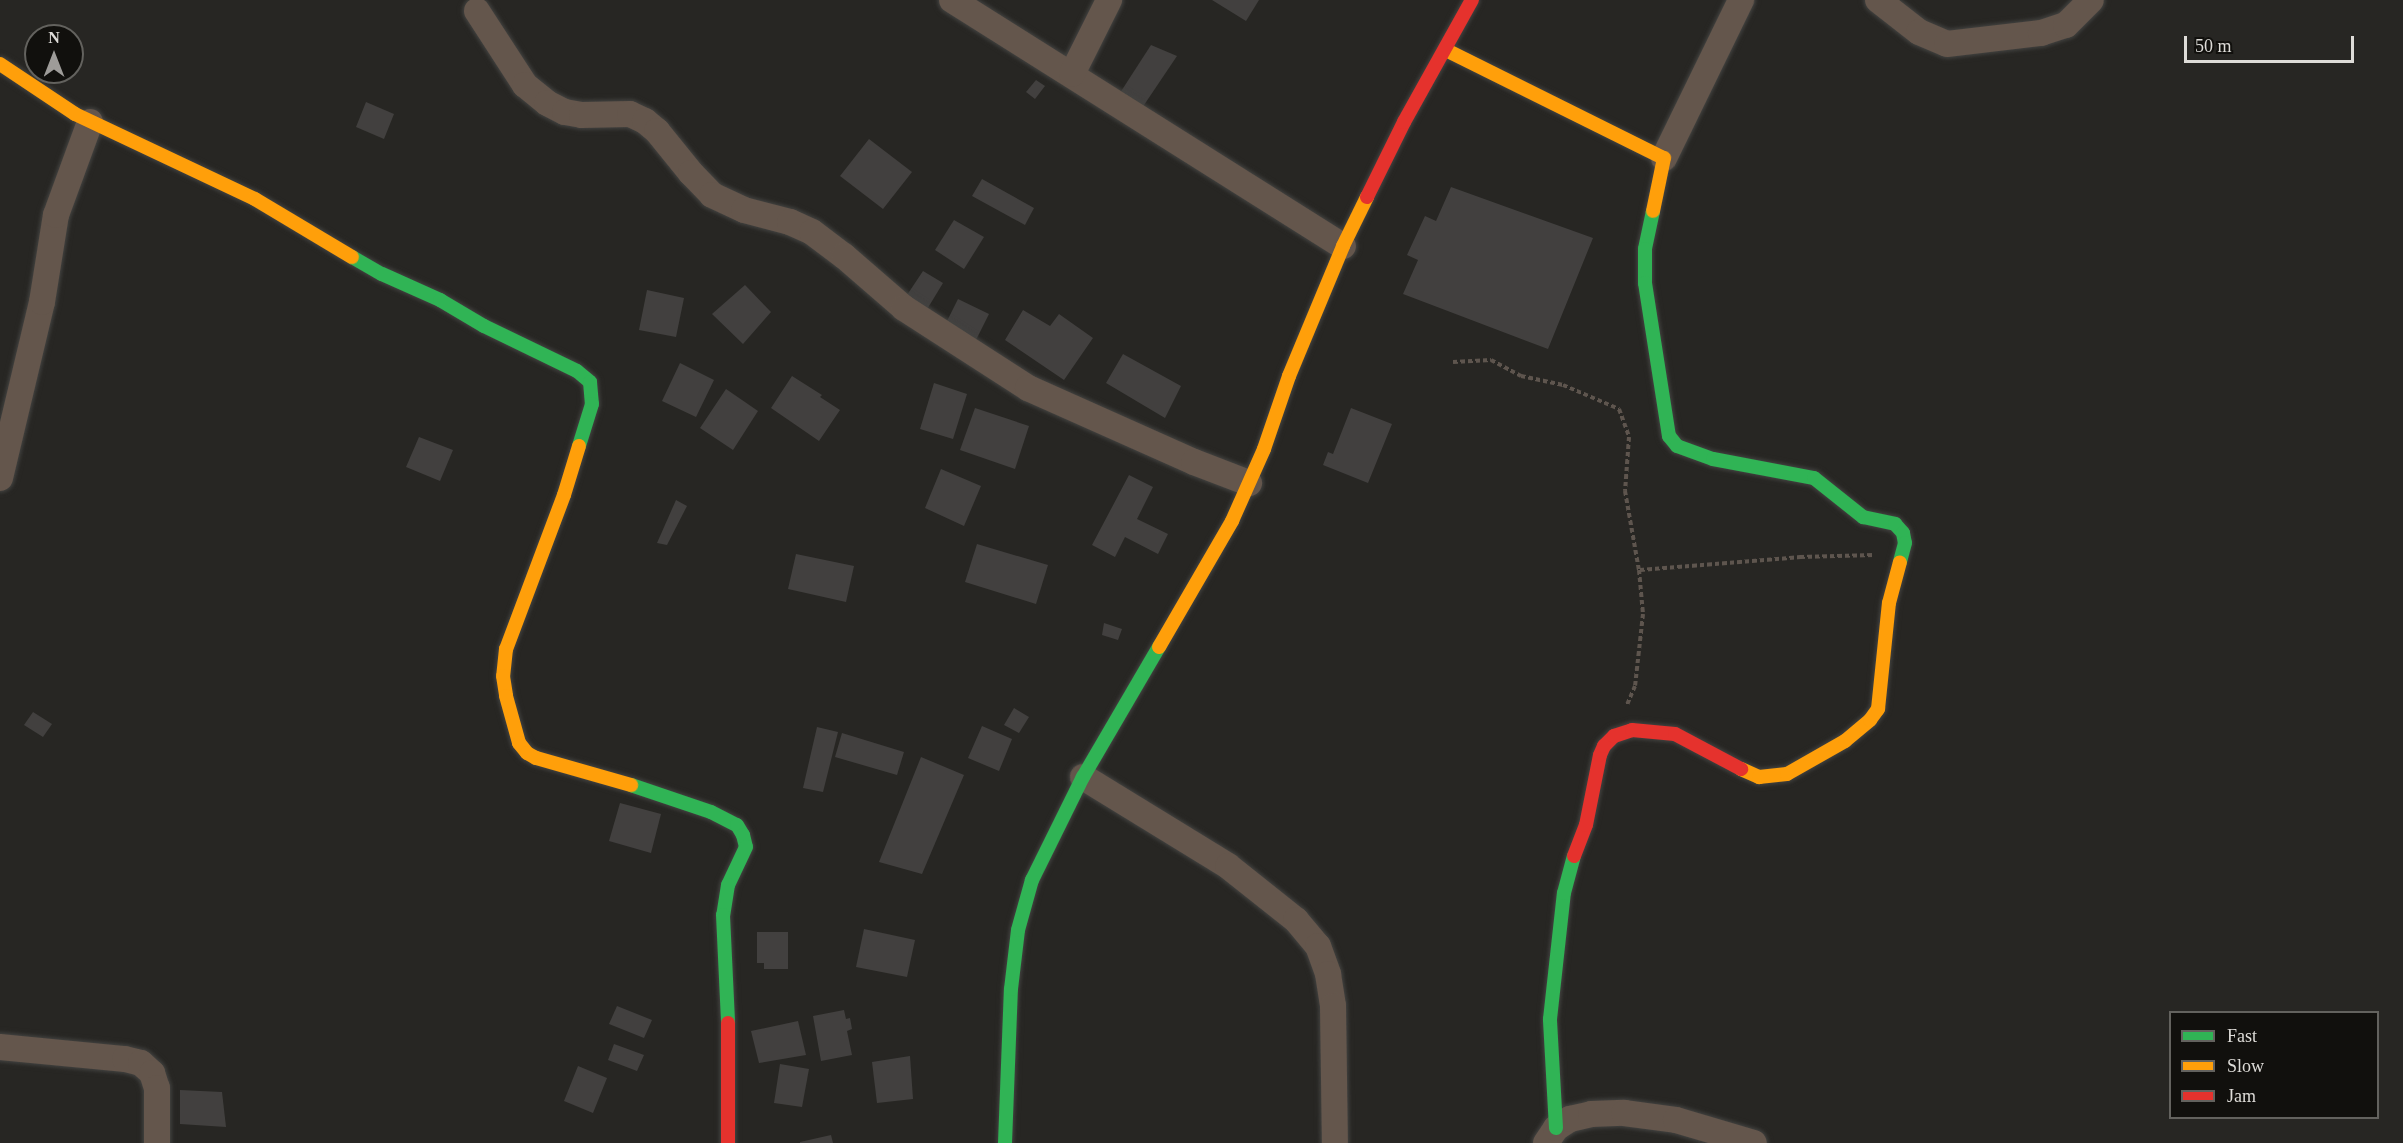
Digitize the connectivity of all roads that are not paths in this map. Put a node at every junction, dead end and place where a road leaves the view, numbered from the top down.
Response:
1 (952, 0) edge
2 (1108, 0) edge
3 (1472, 0) edge
4 (1741, 0) edge
5 (1878, 0) edge
6 (2091, 0) edge
7 (477, 11) dead end
8 (1446, 50) junction
9 (0, 64) edge
10 (1072, 74) junction
11 (90, 122) junction
12 (1664, 158) junction
13 (1343, 246) junction
14 (0, 478) edge
15 (1249, 483) junction
16 (1083, 777) junction
17 (0, 1047) edge
18 (1551, 1135) edge
19 (157, 1143) edge
20 (729, 1143) edge
21 (1005, 1143) edge
22 (1335, 1143) edge
23 (1754, 1143) edge

1 - 10 street
2 - 10 street
3 - 8 street
4 - 12 street
5 - 6 street
7 - 15 street
8 - 12 street
8 - 13 street
9 - 11 street
10 - 13 street
11 - 14 street
11 - 20 street
12 - 18 street
13 - 15 street
15 - 16 street
16 - 21 street
16 - 22 street
17 - 19 street
18 - 23 street

